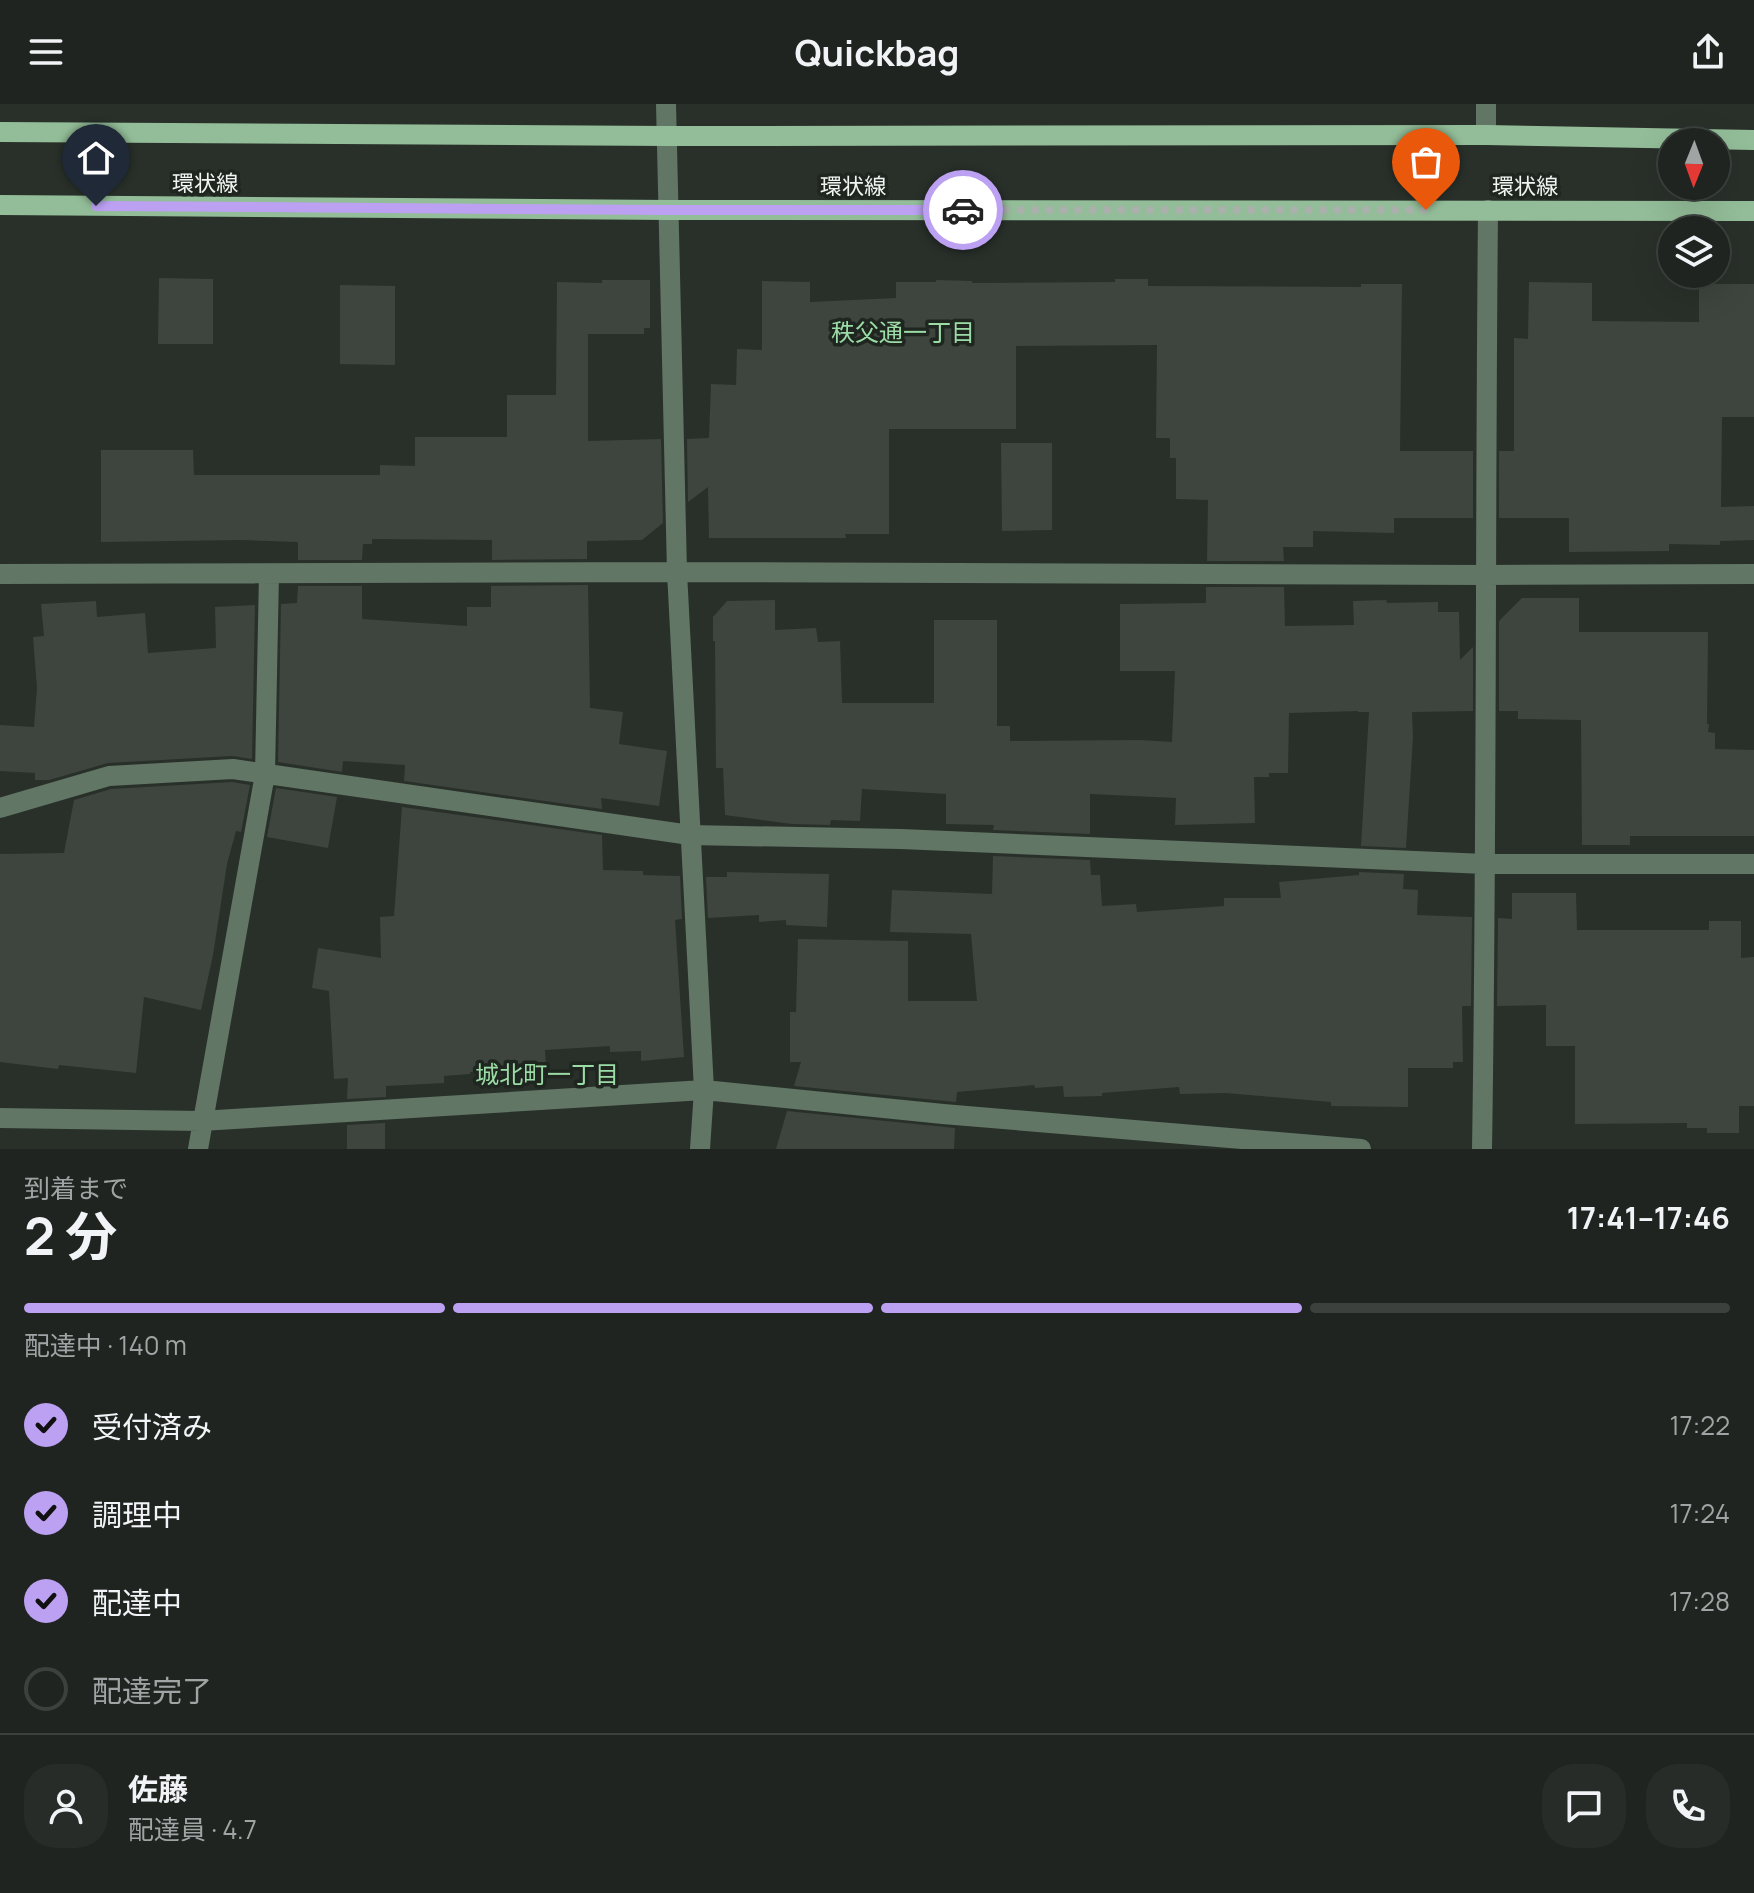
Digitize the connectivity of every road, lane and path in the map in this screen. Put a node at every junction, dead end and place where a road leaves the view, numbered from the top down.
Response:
1 (666, 104) edge
2 (1486, 104) edge
3 (0, 132) edge
4 (1486, 135) junction
5 (667, 136) junction
6 (1754, 140) edge
7 (0, 205) edge
8 (669, 210) junction
9 (1488, 210) junction
10 (1754, 211) edge
11 (677, 572) junction
12 (0, 574) edge
13 (269, 574) junction
14 (1754, 574) edge
15 (1485, 575) junction
16 (265, 774) junction
17 (0, 808) edge
18 (690, 835) junction
19 (1485, 864) junction
20 (1754, 864) edge
21 (704, 1090) junction
22 (0, 1118) edge
23 (201, 1121) junction
24 (198, 1149) edge
25 (700, 1149) edge
26 (1361, 1149) edge
27 (1482, 1149) edge

1 - 5 street
2 - 4 street
3 - 5 main road
4 - 5 main road
4 - 6 main road
5 - 8 street
7 - 8 main road, 環状線
8 - 9 main road, 環状線
8 - 11 street
9 - 10 main road, 環状線
9 - 15 street
11 - 13 street
11 - 15 street
11 - 18 street
12 - 13 street
13 - 16 street
14 - 15 street
15 - 19 street
16 - 17 street
16 - 18 street
16 - 23 street
18 - 19 street
18 - 21 street
19 - 20 street
19 - 27 street
21 - 23 street
21 - 25 street
21 - 26 street
22 - 23 street
23 - 24 street

